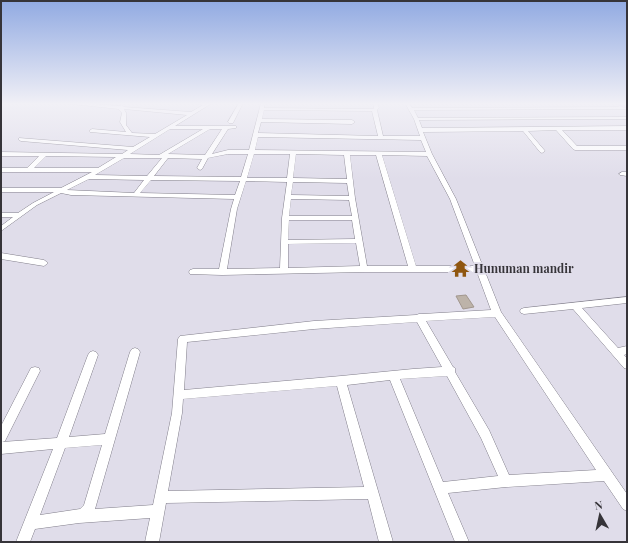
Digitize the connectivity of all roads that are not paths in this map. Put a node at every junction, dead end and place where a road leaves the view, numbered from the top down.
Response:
1 (125, 128) edge
2 (170, 128) edge
3 (209, 128) edge
4 (225, 128) edge
5 (257, 128) edge
6 (379, 128) edge
7 (616, 128) edge
8 (619, 128) edge
9 (498, 129) joint
10 (524, 129) junction
11 (536, 129) joint
12 (558, 129) junction
13 (574, 129) joint
14 (610, 129) joint
15 (421, 130) joint
16 (458, 130) joint
17 (93, 133) dead end
18 (131, 134) junction
19 (156, 136) junction
20 (255, 136) junction
21 (627, 136) edge
22 (381, 137) junction
23 (423, 138) junction
24 (21, 139) dead end
25 (89, 140) dead end
26 (84, 145) junction
27 (627, 148) edge
28 (134, 149) junction
29 (542, 151) dead end
30 (251, 152) junction
31 (293, 153) junction
32 (347, 153) junction
33 (1, 154) edge
34 (45, 154) junction
35 (73, 154) junction
36 (379, 154) junction
37 (429, 154) junction
38 (125, 155) junction
39 (164, 156) junction
40 (207, 157) junction
41 (200, 168) dead end
42 (1, 170) edge
43 (29, 170) junction
44 (100, 170) junction
45 (88, 177) junction
46 (150, 178) junction
47 (244, 179) junction
48 (290, 180) junction
49 (351, 181) junction
50 (1, 190) edge
51 (61, 191) junction
52 (136, 194) junction
53 (238, 197) junction
54 (289, 197) junction
55 (352, 198) junction
56 (1, 215) edge
57 (20, 215) junction
58 (285, 218) junction
59 (355, 218) junction
60 (1, 229) edge
61 (359, 241) junction
62 (284, 242) junction
63 (1, 256) edge
64 (44, 263) dead end
65 (364, 269) junction
66 (414, 269) junction
67 (480, 269) junction
68 (284, 270) junction
69 (193, 272) dead end
70 (222, 272) junction
71 (627, 300) edge
72 (575, 306) junction
73 (524, 311) dead end
74 (498, 313) junction
75 (419, 317) junction
76 (627, 350) edge
77 (135, 352) dead end
78 (616, 352) junction
79 (93, 355) dead end
80 (627, 365) edge
81 (35, 371) dead end
82 (451, 371) junction
83 (392, 375) junction
84 (341, 381) junction
85 (179, 395) junction
86 (1, 437) edge
87 (109, 439) junction
88 (61, 443) junction
89 (1, 448) edge
90 (606, 475) junction
91 (506, 481) junction
92 (440, 488) junction
93 (371, 493) junction
94 (161, 497) junction
95 (627, 505) edge
96 (158, 511) junction
97 (79, 517) junction
98 (31, 522) junction
99 (23, 542) edge
100 (152, 542) edge
101 (386, 542) edge
102 (462, 542) edge

1 - 18 street
2 - 19 street
3 - 39 street
4 - 40 street
5 - 20 street
6 - 22 street
7 - 14 street
8 - 21 street
9 - 10 street
9 - 16 street
10 - 11 street
10 - 29 street
11 - 12 street
12 - 13 street
12 - 27 street
13 - 14 street
15 - 16 street
15 - 23 street
17 - 18 street
18 - 19 street
19 - 28 street
20 - 22 street
20 - 30 street
22 - 23 street
23 - 37 street
24 - 26 street
25 - 26 street
26 - 28 street
26 - 35 street
28 - 38 street
30 - 31 street
30 - 40 street
30 - 47 street
31 - 32 street
31 - 48 street
32 - 36 street
32 - 49 street
33 - 34 street
34 - 35 street
34 - 43 street
35 - 38 street
36 - 37 street
36 - 66 street
37 - 67 street
38 - 39 street
38 - 44 street
39 - 40 street
39 - 46 street
40 - 41 street
42 - 43 street
43 - 44 street
44 - 45 street
45 - 46 street
45 - 51 street
46 - 47 street
46 - 52 street
47 - 48 street
47 - 53 street
48 - 49 street
48 - 54 street
49 - 55 street
50 - 51 street
51 - 52 street
51 - 57 street
52 - 53 street
53 - 70 street
54 - 55 street
54 - 58 street
55 - 59 street
56 - 57 street
57 - 60 street
58 - 59 street
58 - 62 street
59 - 61 street
61 - 62 street
61 - 65 street
62 - 68 street
63 - 64 street
65 - 66 street
65 - 68 street
66 - 67 street
67 - 74 street
68 - 70 street
69 - 70 street
71 - 72 street
72 - 73 street
72 - 78 street
74 - 75 street
74 - 90 street
75 - 82 street
75 - 85 street
76 - 78 street
77 - 87 street
78 - 80 street
79 - 88 street
81 - 86 street
82 - 83 street
82 - 91 street
83 - 84 street
83 - 92 street
84 - 85 street
84 - 93 street
85 - 94 street
87 - 88 street
87 - 97 street
88 - 89 street
88 - 98 street
90 - 91 street
90 - 95 street
91 - 92 street
92 - 102 street
93 - 94 street
93 - 101 street
94 - 96 street
96 - 97 street
96 - 100 street
97 - 98 street
98 - 99 street

